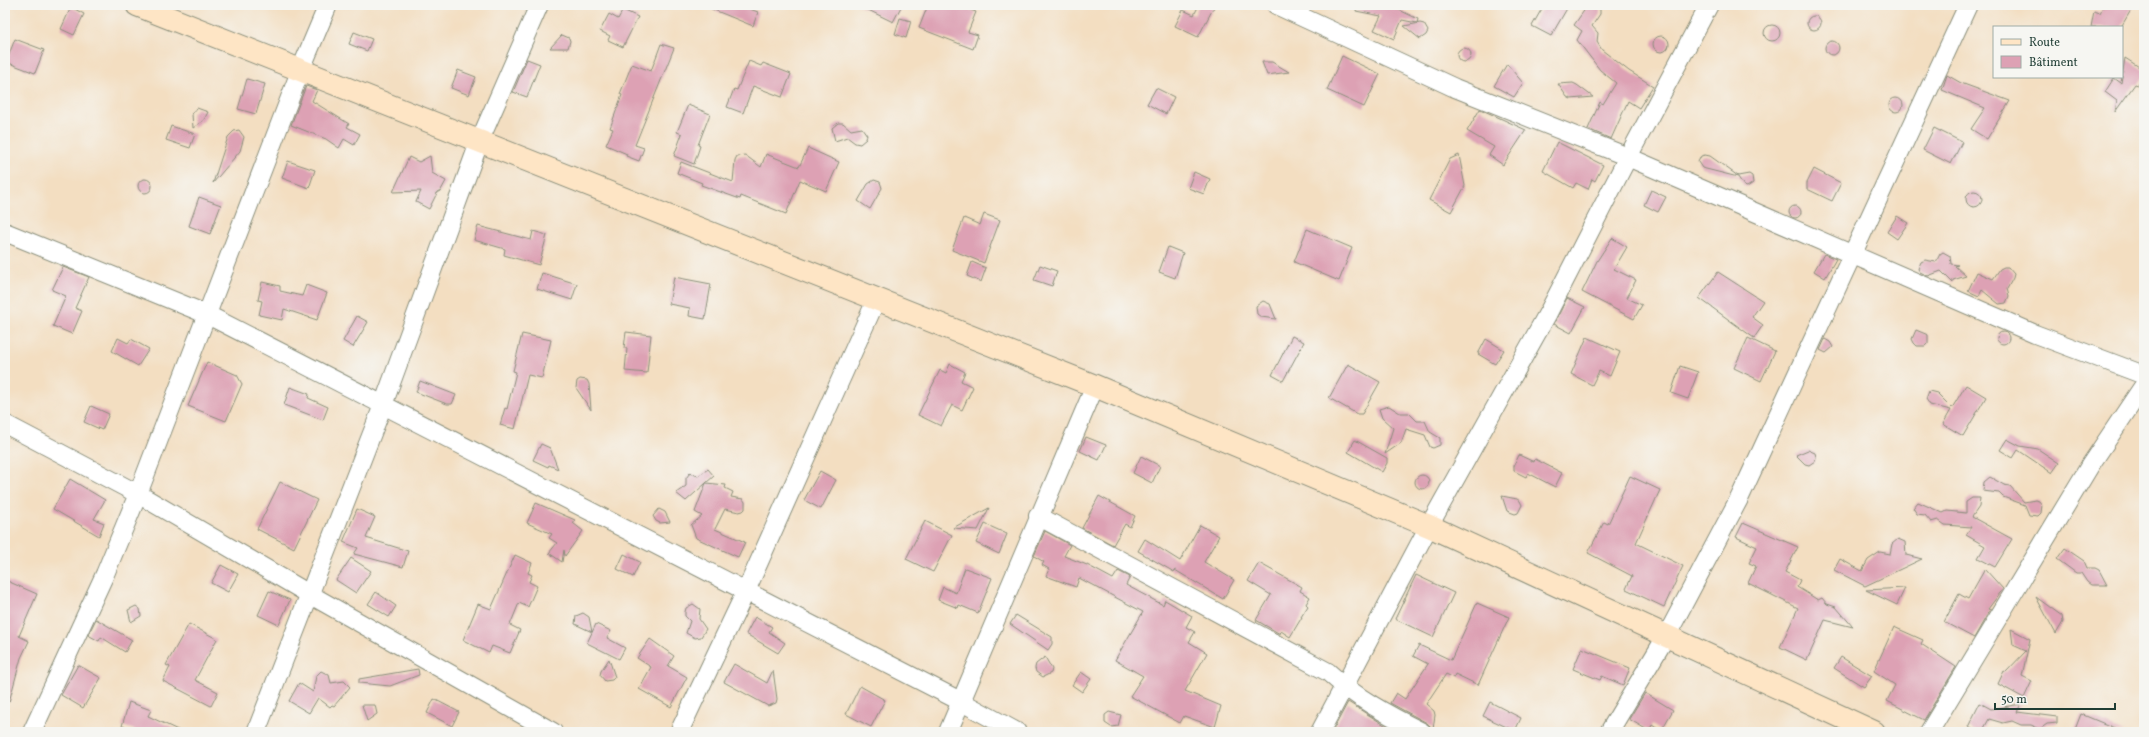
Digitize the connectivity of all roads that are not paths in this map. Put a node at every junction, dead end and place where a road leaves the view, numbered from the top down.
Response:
1 (137, 5) edge
2 (328, 5) edge
3 (539, 5) edge
4 (1276, 5) edge
5 (1709, 5) edge
6 (1968, 5) edge
7 (301, 69) junction
8 (480, 140) junction
9 (1628, 157) junction
10 (5, 232) edge
11 (1852, 256) junction
12 (877, 298) junction
13 (206, 314) junction
14 (2144, 375) edge
15 (2144, 385) edge
16 (1095, 386) junction
17 (383, 405) junction
18 (5, 424) edge
19 (138, 494) junction
20 (1038, 516) junction
21 (1429, 526) junction
22 (746, 591) junction
23 (309, 594) junction
24 (1667, 635) junction
25 (1344, 687) junction
26 (960, 701) junction
27 (32, 732) edge
28 (256, 732) edge
29 (553, 732) edge
30 (679, 732) edge
31 (948, 732) edge
32 (1016, 732) edge
33 (1320, 732) edge
34 (1422, 732) edge
35 (1609, 732) edge
36 (1874, 732) edge
37 (1929, 732) edge

1 - 7 main road
2 - 7 street
3 - 8 street
4 - 9 street
5 - 9 street
6 - 11 street
7 - 8 main road
7 - 13 street
8 - 12 main road
8 - 17 street
9 - 11 street
9 - 21 street
10 - 13 street
11 - 14 street
11 - 24 street
12 - 16 main road
12 - 22 street
13 - 17 street
13 - 19 street
15 - 37 street
16 - 20 street
16 - 21 main road
17 - 22 street
17 - 23 street
18 - 19 street
19 - 23 street
19 - 27 street
20 - 25 street
20 - 26 street
21 - 24 main road
21 - 25 street
22 - 26 street
22 - 30 street
23 - 28 street
23 - 29 street
24 - 35 street
24 - 36 main road
25 - 33 street
25 - 34 street
26 - 31 street
26 - 32 street

